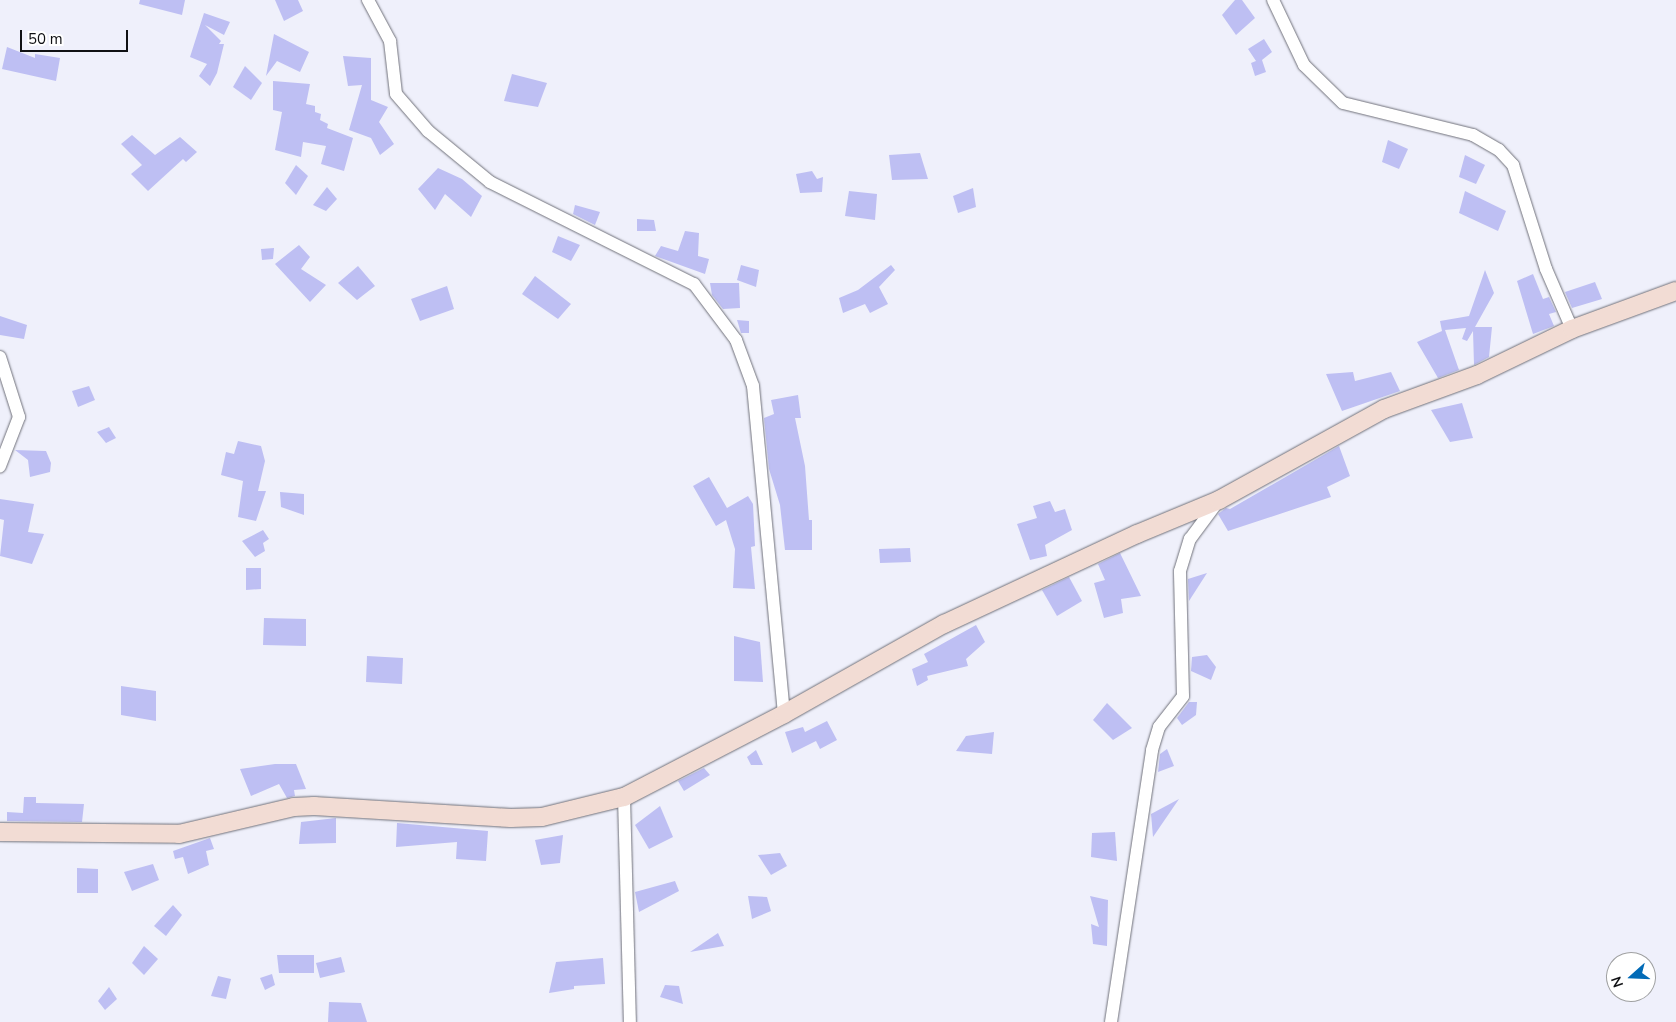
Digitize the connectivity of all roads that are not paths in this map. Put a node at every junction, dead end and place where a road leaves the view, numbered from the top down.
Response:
1 (368, 0) edge
2 (1274, 0) edge
3 (1676, 291) edge
4 (1572, 328) junction
5 (0, 357) edge
6 (0, 466) edge
7 (1219, 500) junction
8 (784, 714) junction
9 (624, 797) junction
10 (0, 832) edge
11 (630, 1022) edge
12 (1111, 1022) edge

1 - 8 street
2 - 4 street
3 - 4 street
4 - 7 street
5 - 6 street
7 - 8 street
7 - 12 street
8 - 9 street
9 - 10 street
9 - 11 street

